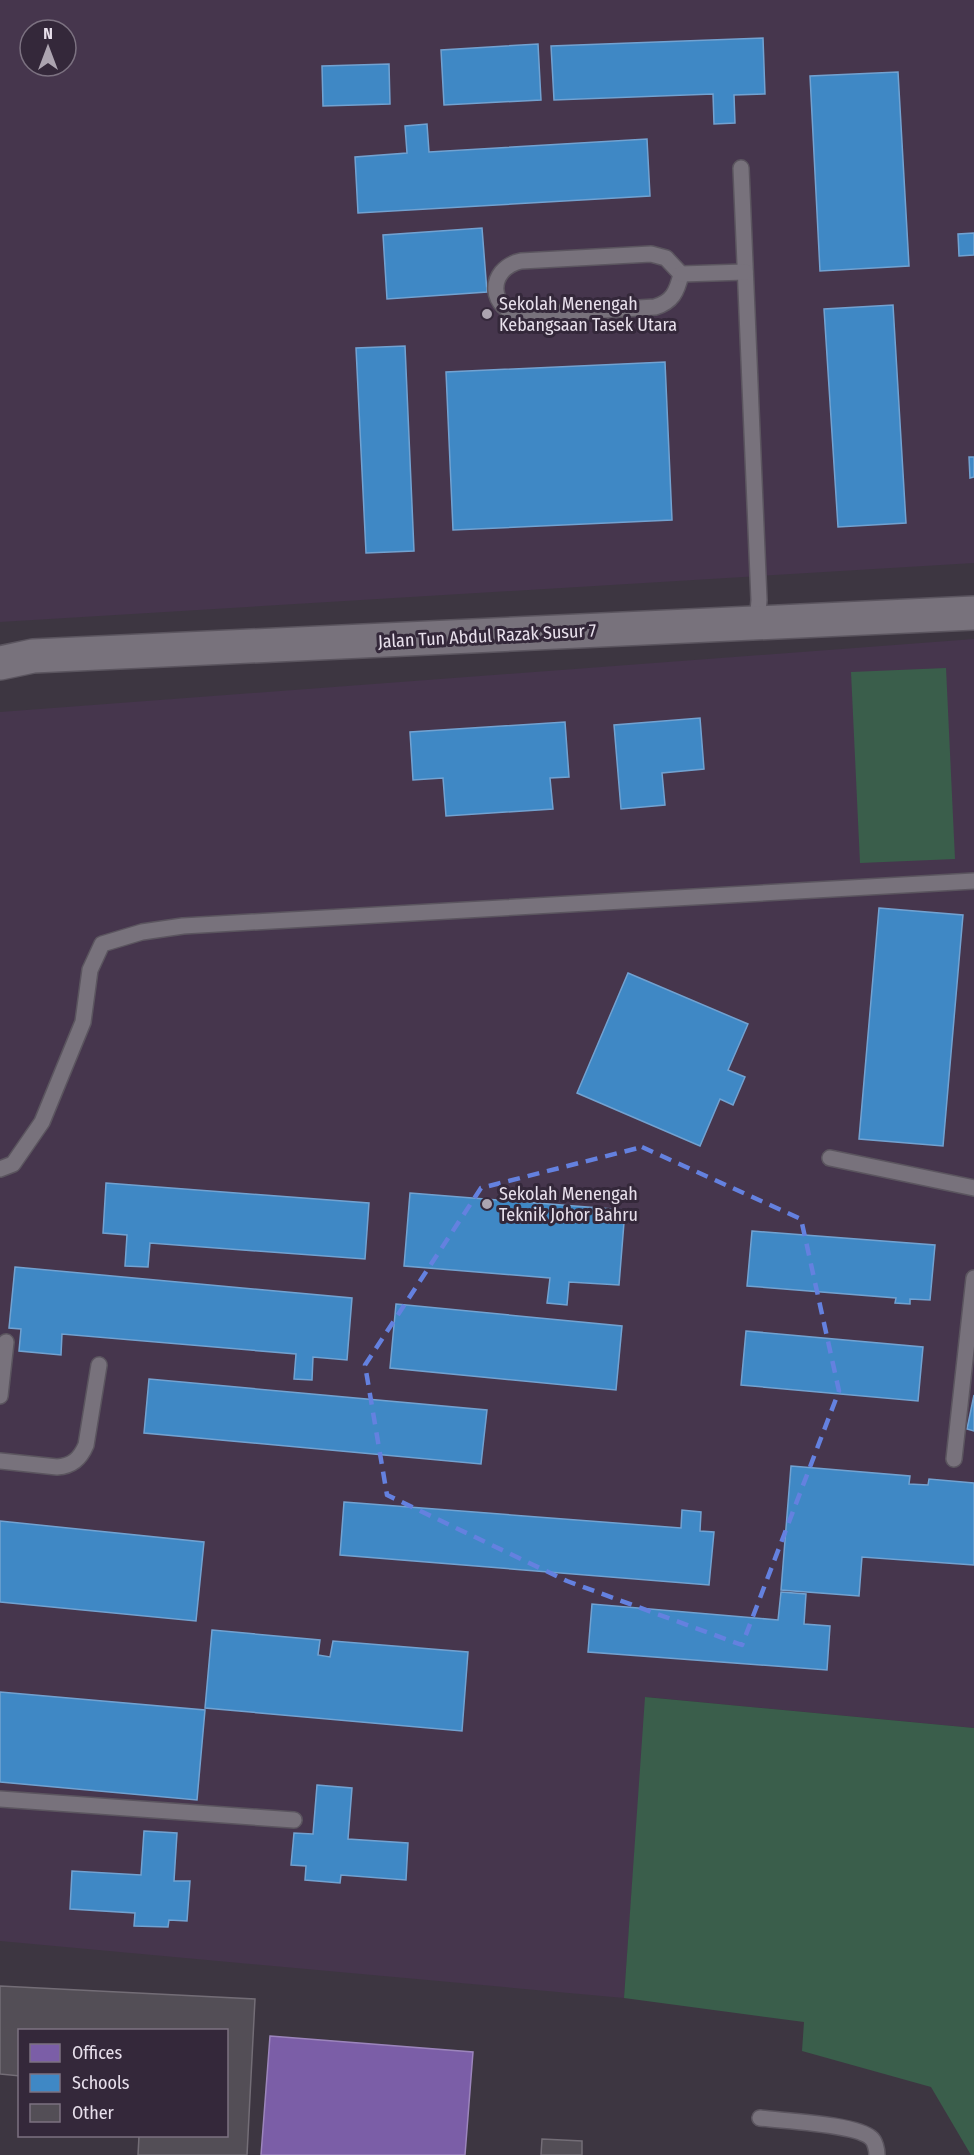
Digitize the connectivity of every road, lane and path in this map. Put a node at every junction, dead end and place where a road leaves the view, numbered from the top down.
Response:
1 (741, 168) dead end
2 (745, 272) junction
3 (681, 274) junction
4 (974, 613) edge
5 (757, 624) junction
6 (0, 663) edge
7 (974, 881) edge
8 (830, 1158) dead end
9 (0, 1169) edge
10 (974, 1188) edge
11 (974, 1278) edge
12 (6, 1342) dead end
13 (99, 1365) dead end
14 (0, 1396) edge
15 (954, 1459) dead end
16 (0, 1461) edge
17 (0, 1799) edge
18 (294, 1820) dead end
19 (760, 2118) dead end
20 (877, 2155) edge

1 - 2 lane
2 - 3 lane
2 - 5 lane
3 - 3 lane
4 - 5 street, Jalan Tun Abdul Razak Susur 7
5 - 6 street, Jalan Tun Abdul Razak Susur 7
7 - 9 lane
8 - 10 lane
11 - 15 lane
12 - 14 lane
13 - 16 lane
17 - 18 lane
19 - 20 lane

